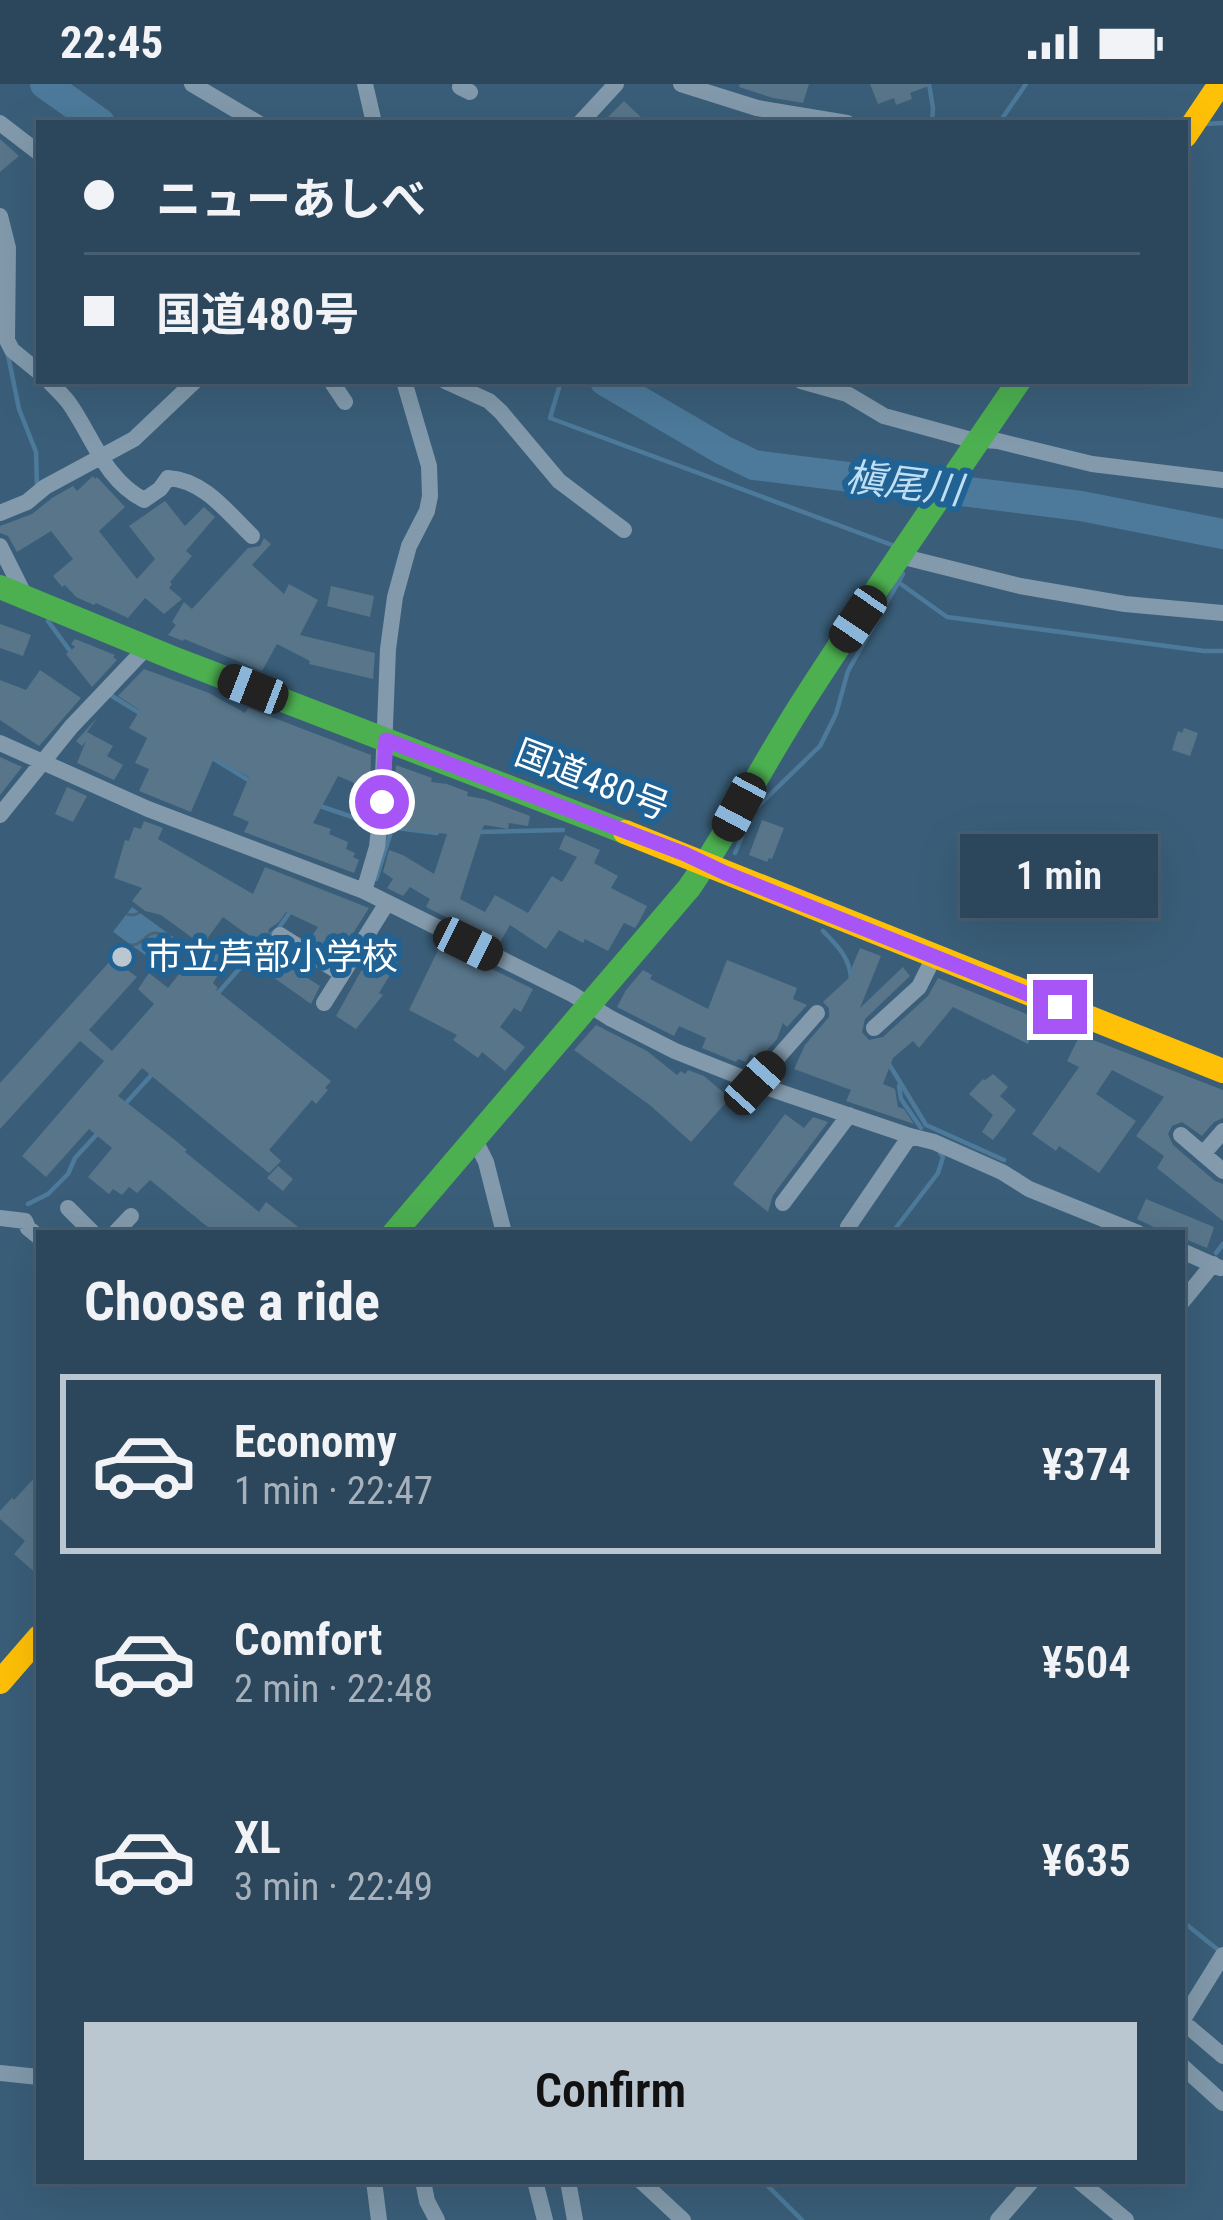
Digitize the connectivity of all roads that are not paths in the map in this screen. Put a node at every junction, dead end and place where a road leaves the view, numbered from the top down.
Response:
1 (192, 84) edge
2 (365, 84) edge
3 (616, 84) edge
4 (681, 84) edge
5 (1220, 84) edge
6 (754, 116) edge
7 (253, 120) edge
8 (373, 120) edge
9 (583, 120) edge
10 (807, 120) edge
11 (0, 123) edge
12 (1188, 132) edge
13 (36, 151) edge
14 (0, 217) edge
15 (36, 370) edge
16 (52, 384) edge
17 (192, 384) edge
18 (334, 384) edge
19 (405, 384) edge
20 (452, 384) edge
21 (812, 384) edge
22 (1016, 384) edge
23 (345, 403) dead end
24 (977, 442) junction
25 (100, 459) junction
26 (1223, 480) edge
27 (0, 513) edge
28 (624, 530) dead end
29 (252, 536) dead end
30 (0, 546) edge
31 (904, 550) junction
32 (0, 587) edge
33 (28, 598) junction
34 (1223, 613) edge
35 (147, 647) junction
36 (386, 740) junction
37 (0, 743) edge
38 (44, 761) junction
39 (0, 814) edge
40 (705, 864) junction
41 (364, 891) junction
42 (387, 903) junction
43 (280, 935) dead end
44 (934, 957) junction
45 (342, 974) junction
46 (323, 1003) dead end
47 (589, 1005) junction
48 (818, 1013) dead end
49 (874, 1028) dead end
50 (1223, 1071) edge
51 (755, 1083) junction
52 (849, 1115) junction
53 (1223, 1131) edge
54 (1180, 1135) dead end
55 (910, 1136) junction
56 (474, 1138) junction
57 (1203, 1154) junction
58 (1223, 1172) edge
59 (783, 1203) dead end
60 (68, 1208) dead end
61 (131, 1216) dead end
62 (0, 1218) edge
63 (846, 1226) edge
64 (1117, 1229) edge
65 (90, 1230) edge
66 (118, 1230) edge
67 (397, 1230) edge
68 (504, 1230) edge
69 (36, 1235) edge
70 (1185, 1252) edge
71 (1218, 1267) edge
72 (1185, 1299) edge
73 (36, 1640) edge
74 (0, 1682) edge
75 (1223, 1955) edge
76 (1216, 1986) edge
77 (1185, 2020) edge
78 (1185, 2025) edge
79 (1223, 2056) edge
80 (1185, 2069) edge
81 (0, 2073) edge
82 (36, 2077) edge
83 (1223, 2103) edge
84 (374, 2184) edge
85 (424, 2184) edge
86 (536, 2184) edge
87 (569, 2184) edge
88 (645, 2184) edge
89 (668, 2184) edge
90 (1030, 2184) edge
91 (1083, 2184) edge
92 (658, 2195) junction
93 (380, 2220) edge
94 (437, 2220) edge
95 (545, 2220) edge
96 (575, 2220) edge
97 (683, 2220) edge
98 (998, 2220) edge
99 (1126, 2220) edge

1 - 7 street
2 - 8 street
3 - 9 street
4 - 6 street
5 - 12 main road
6 - 10 street
11 - 13 street
14 - 15 street
16 - 25 street
17 - 25 street
18 - 23 street
19 - 36 street
20 - 28 street
21 - 24 street
22 - 24 main road
24 - 26 street
24 - 31 main road
25 - 27 street
25 - 29 street
30 - 33 street
31 - 34 street
31 - 40 main road
32 - 33 main road, 国道480号
33 - 35 main road, 国道480号
35 - 36 main road, 国道480号
35 - 38 street
36 - 40 main road, 国道480号
36 - 41 street
37 - 38 street
38 - 39 street
38 - 41 street
40 - 44 main road, 国道480号
40 - 47 main road
41 - 42 street
42 - 45 street
42 - 47 street
43 - 45 street
44 - 49 street
44 - 50 main road, 国道480号
45 - 46 street
47 - 51 street
47 - 56 main road
48 - 51 street
51 - 52 street
52 - 55 street
52 - 59 street
53 - 57 street
54 - 57 street
55 - 63 street
55 - 64 street
56 - 67 main road
56 - 68 street
57 - 58 street
60 - 65 street
61 - 66 street
62 - 69 street
70 - 71 street
71 - 72 street
73 - 74 main road
75 - 76 street
76 - 77 street
78 - 79 street
80 - 83 street
81 - 82 street
84 - 93 street
85 - 94 street
86 - 95 street
87 - 96 street
88 - 92 street
89 - 92 street
90 - 98 street
91 - 99 street
92 - 97 street

